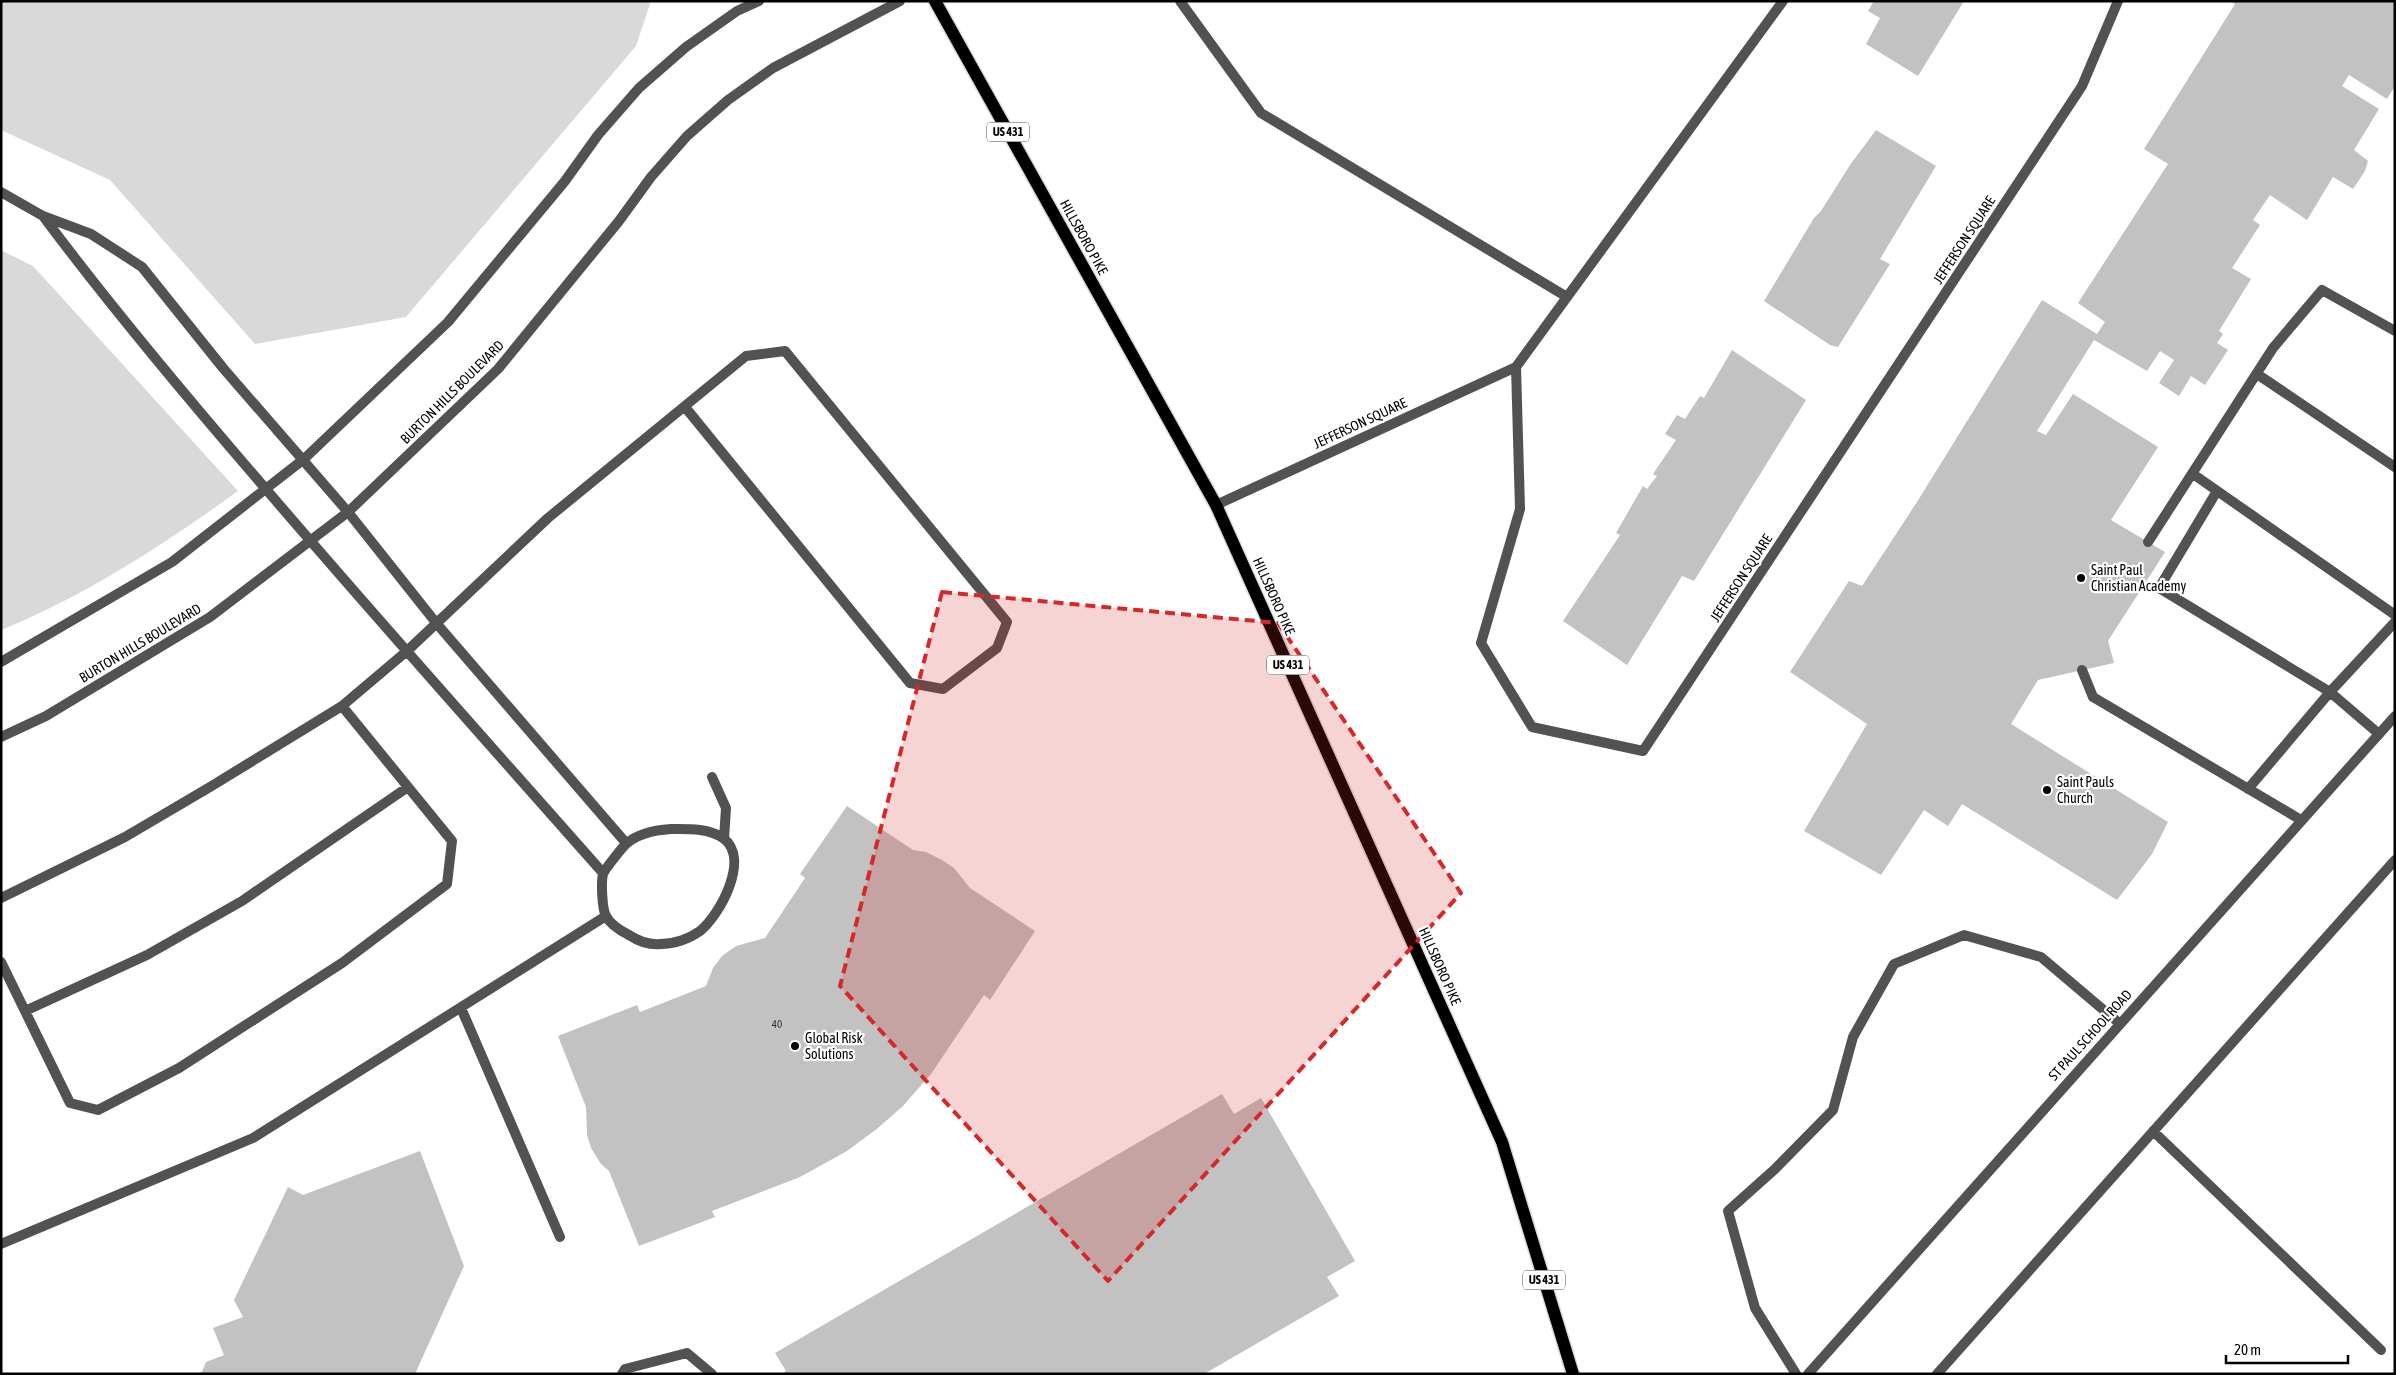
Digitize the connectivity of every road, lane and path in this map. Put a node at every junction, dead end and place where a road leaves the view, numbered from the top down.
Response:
1 (759, 1) edge
2 (900, 1) edge
3 (935, 1) edge
4 (1180, 1) edge
5 (1783, 1) edge
6 (2118, 1) edge
7 (1, 192) edge
8 (43, 216) junction
9 (1567, 297) junction
10 (2395, 331) edge
11 (1516, 367) junction
12 (2257, 374) junction
13 (685, 407) junction
14 (304, 459) junction
15 (2395, 467) edge
16 (2193, 474) junction
17 (266, 489) junction
18 (2218, 491) junction
19 (1216, 505) junction
20 (348, 512) junction
21 (310, 541) junction
22 (2148, 542) dead end
23 (2395, 615) edge
24 (2395, 622) edge
25 (437, 624) junction
26 (407, 651) junction
27 (1, 662) edge
28 (2082, 670) dead end
29 (2330, 692) junction
30 (342, 706) junction
31 (2395, 716) edge
32 (2379, 734) junction
33 (1, 737) edge
34 (712, 777) dead end
35 (408, 787) junction
36 (2248, 789) junction
37 (2301, 820) junction
38 (724, 839) junction
39 (626, 843) junction
40 (2395, 860) edge
41 (603, 873) junction
42 (1, 898) edge
43 (606, 916) junction
44 (1, 962) edge
45 (461, 1008) junction
46 (25, 1011) junction
47 (2119, 1024) junction
48 (2153, 1131) junction
49 (560, 1236) dead end
50 (1, 1244) edge
51 (2381, 1350) dead end
52 (622, 1374) edge
53 (712, 1374) edge
54 (1572, 1374) edge
55 (1796, 1374) edge
56 (1808, 1374) edge
57 (1937, 1374) edge

1 - 14 street
2 - 20 street, BURTON HILLS BOULEVARD
3 - 19 main road, HILLSBORO PIKE / US 431
4 - 9 street
5 - 9 street, JEFFERSON SQUARE
6 - 11 street, JEFFERSON SQUARE
7 - 8 street
8 - 14 street
8 - 17 street
9 - 11 street, JEFFERSON SQUARE
10 - 12 street
11 - 19 street, JEFFERSON SQUARE
12 - 15 street
12 - 16 street
13 - 13 street
13 - 25 street
14 - 17 street
14 - 20 street
16 - 18 street
16 - 22 street
17 - 21 street
17 - 27 street
18 - 23 street
18 - 29 street
19 - 54 main road, HILLSBORO PIKE / US 431
20 - 21 street, BURTON HILLS BOULEVARD
20 - 25 street
21 - 26 street
21 - 33 street, BURTON HILLS BOULEVARD
24 - 29 street
25 - 26 street
25 - 39 street
26 - 30 street
26 - 41 street
28 - 36 street
29 - 32 street
29 - 36 street
30 - 35 street
30 - 42 street
31 - 32 street, ST PAUL SCHOOL ROAD
32 - 37 street, ST PAUL SCHOOL ROAD
34 - 38 street
35 - 46 street
35 - 46 street
36 - 37 street
37 - 47 street, ST PAUL SCHOOL ROAD
38 - 39 street
38 - 43 street
39 - 41 street
40 - 48 street
41 - 43 street
43 - 45 street
44 - 46 street
45 - 49 street
45 - 50 street
47 - 55 street
47 - 56 street, ST PAUL SCHOOL ROAD
48 - 51 street
48 - 57 street
52 - 53 street

